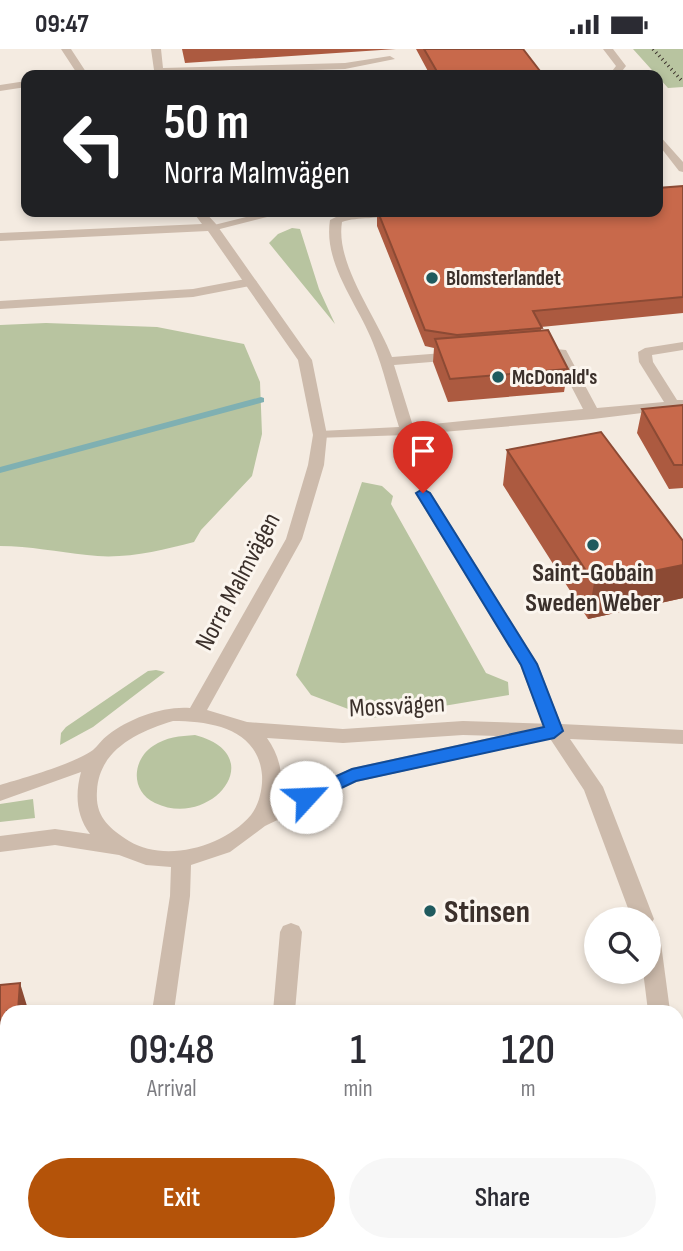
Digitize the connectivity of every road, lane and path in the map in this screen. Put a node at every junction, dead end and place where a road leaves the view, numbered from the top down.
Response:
1 (66, 49) edge
2 (156, 49) edge
3 (608, 49) edge
4 (390, 59) dead end
5 (80, 70) edge
6 (159, 70) edge
7 (196, 70) edge
8 (618, 70) edge
9 (21, 85) edge
10 (0, 88) edge
11 (663, 143) edge
12 (683, 169) edge
13 (203, 217) edge
14 (259, 217) edge
15 (344, 217) edge
16 (212, 227) junction
17 (0, 237) edge
18 (251, 282) junction
19 (0, 305) edge
20 (683, 346) edge
21 (518, 352) edge
22 (466, 355) edge
23 (387, 361) junction
24 (678, 405) edge
25 (593, 415) junction
26 (407, 431) junction
27 (320, 435) junction
28 (423, 493) dead end
29 (196, 714) junction
30 (244, 729) junction
31 (554, 731) junction
32 (683, 737) edge
33 (98, 756) junction
34 (0, 793) edge
35 (259, 820) junction
36 (0, 844) edge
37 (122, 848) junction
38 (181, 859) junction
39 (638, 907) edge
40 (291, 932) dead end
41 (655, 984) edge
42 (164, 1005) edge
43 (285, 1005) edge
44 (658, 1005) edge

1 - 5 street
2 - 6 street
3 - 8 street
4 - 7 street
9 - 10 street
11 - 12 street
13 - 16 street, Norra Malmvägen
14 - 16 street
15 - 23 street
16 - 17 street
16 - 18 street, Norra Malmvägen
18 - 19 street
18 - 27 street, Norra Malmvägen
20 - 24 street
21 - 25 street
22 - 23 street
23 - 26 street
24 - 25 street
25 - 26 street
26 - 27 street
27 - 29 street, Norra Malmvägen
28 - 31 street
29 - 30 street, Mossvägen
29 - 33 street, Mossvägen
30 - 31 street, Mossvägen
30 - 35 street, Mossvägen
31 - 32 street, Mossvägen
31 - 35 street, Mossvägen
31 - 39 street
33 - 34 street, Mossvägen
33 - 37 street, Mossvägen
35 - 38 street, Mossvägen
36 - 37 street, Mossvägen
37 - 38 street, Mossvägen
38 - 42 street
40 - 43 street
41 - 44 street

